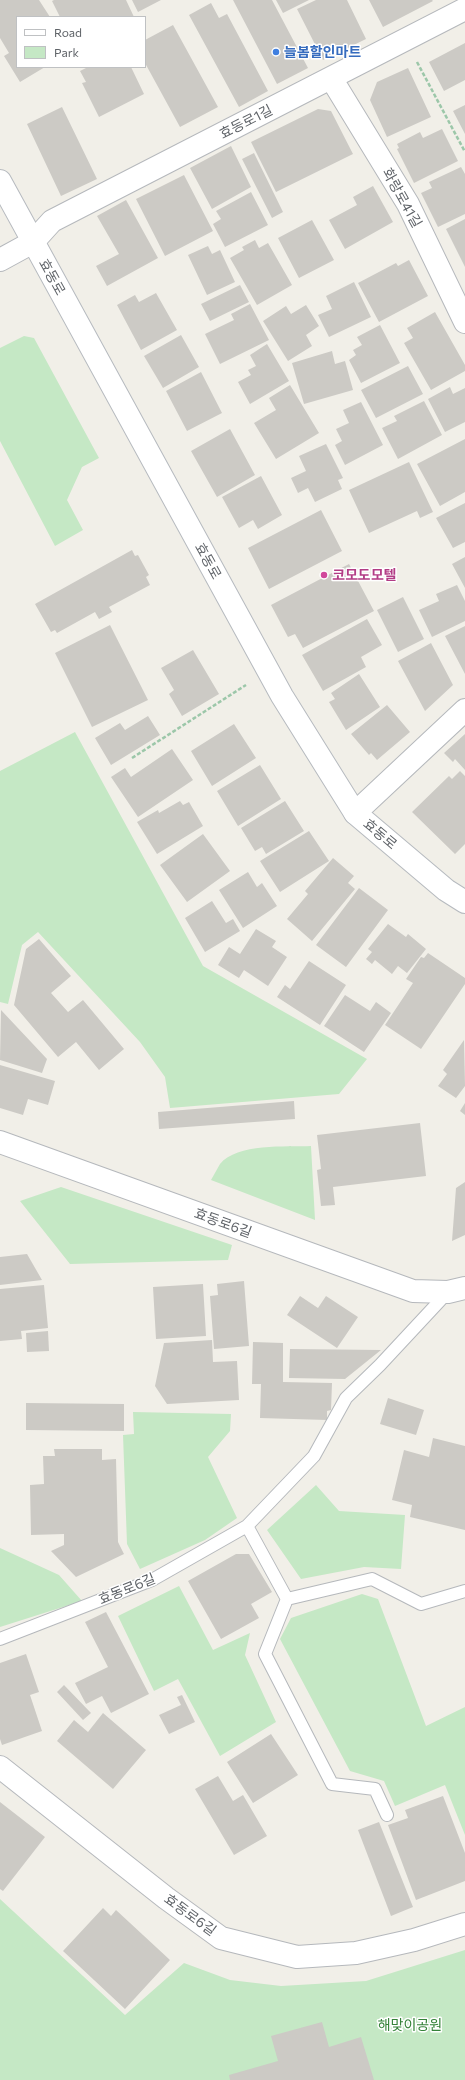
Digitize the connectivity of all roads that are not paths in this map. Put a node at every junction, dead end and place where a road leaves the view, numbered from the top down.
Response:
1 (465, 8) edge
2 (331, 78) junction
3 (0, 181) edge
4 (33, 242) junction
5 (0, 260) edge
6 (465, 322) edge
7 (465, 710) edge
8 (355, 813) junction
9 (465, 902) edge
10 (0, 1142) edge
11 (456, 1290) edge
12 (247, 1526) junction
13 (465, 1591) edge
14 (287, 1599) junction
15 (0, 1639) edge
16 (0, 1767) edge
17 (387, 1815) dead end
18 (465, 1924) edge

1 - 2 street, 효동로1길
2 - 4 street, 효동로1길
2 - 6 street, 화랑로41길
3 - 4 street, 효동로
4 - 5 street, 효동로1길
4 - 8 street, 효동로
7 - 8 street
8 - 9 street, 효동로
10 - 11 street, 효동로6길
11 - 12 lane, 효동로6길
12 - 14 lane
12 - 15 lane, 효동로6길
13 - 14 lane
14 - 17 lane
16 - 18 street, 효동로6길

